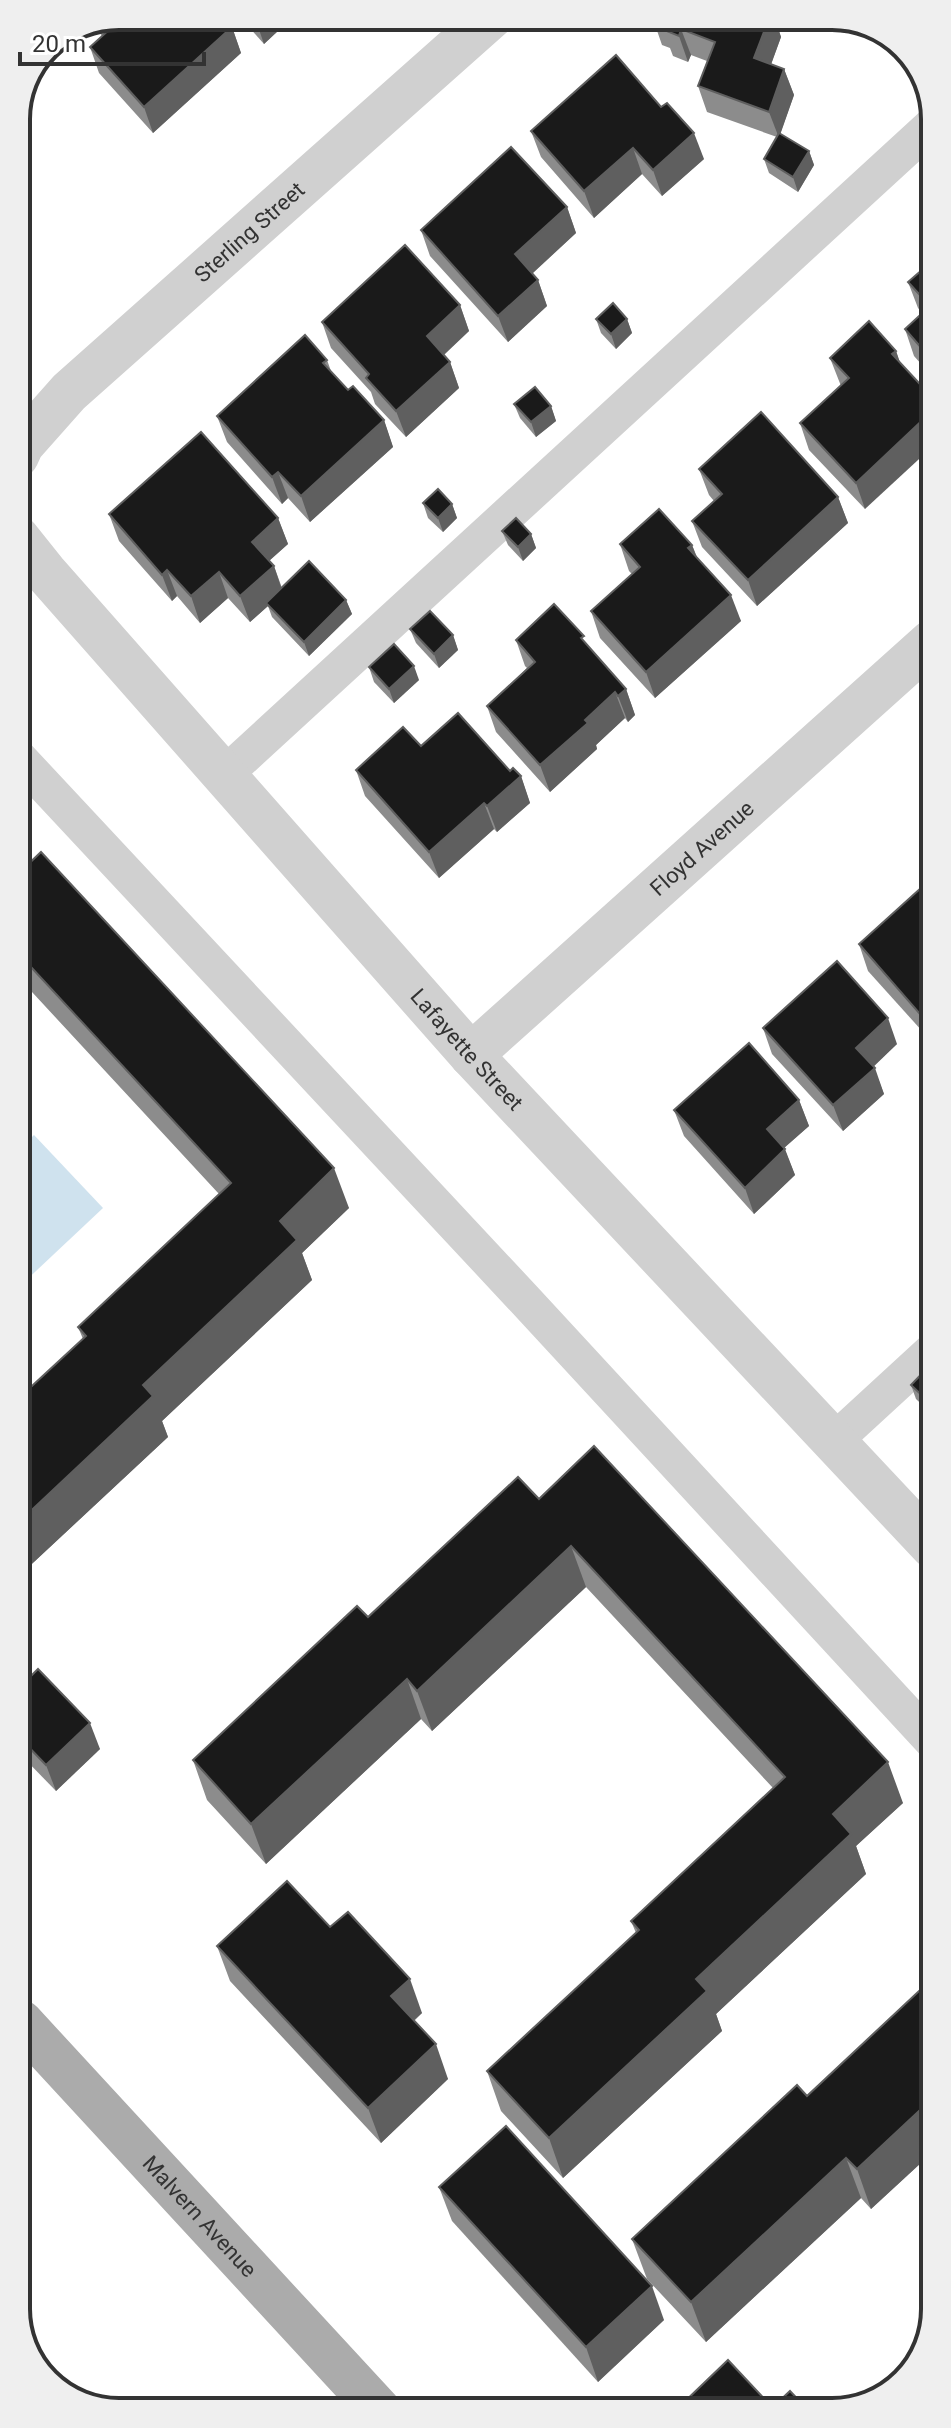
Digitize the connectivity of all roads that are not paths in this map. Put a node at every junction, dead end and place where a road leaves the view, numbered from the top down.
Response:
1 (476, 30) edge
2 (921, 135) edge
3 (30, 436) edge
4 (30, 553) edge
5 (921, 651) edge
6 (30, 770) edge
7 (224, 775) junction
8 (471, 1055) junction
9 (921, 1361) edge
10 (834, 1441) junction
11 (921, 1534) edge
12 (921, 1729) edge
13 (30, 2032) edge
14 (368, 2398) edge

1 - 3 street, Sterling Street
2 - 7 lane
4 - 7 street, Lafayette Street
5 - 8 street, Floyd Avenue
6 - 12 lane
7 - 8 street, Lafayette Street
8 - 10 street, Lafayette Street
9 - 10 lane
10 - 11 street, Lafayette Street
13 - 14 main road, Malvern Avenue

